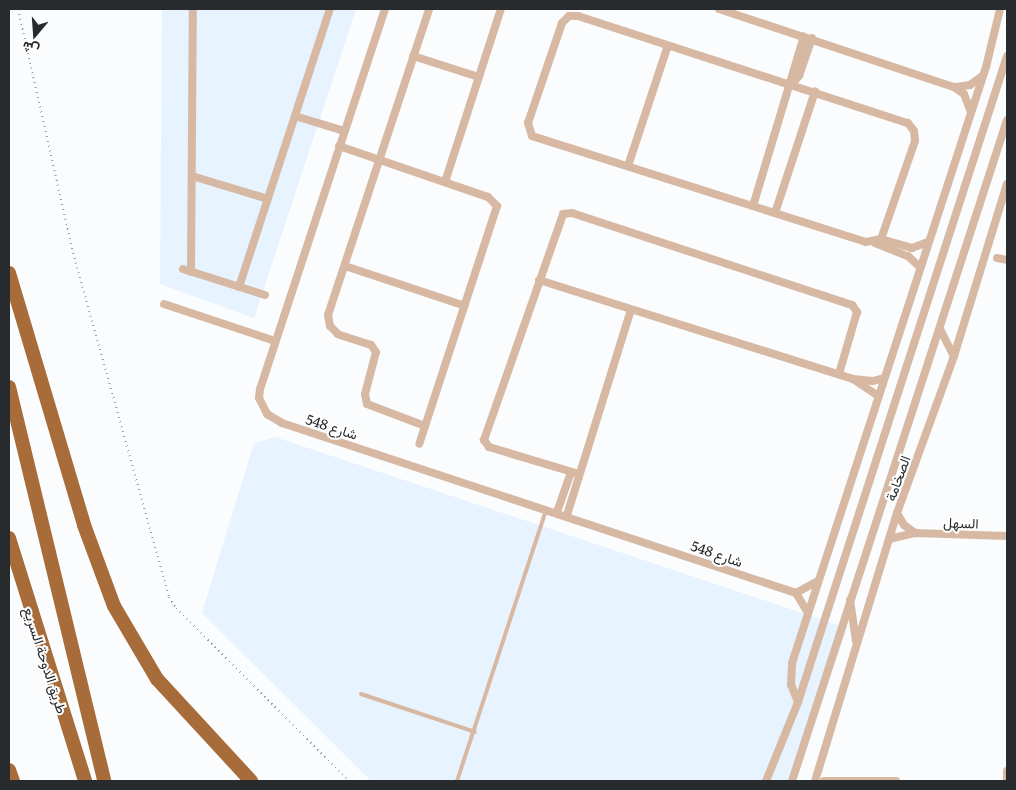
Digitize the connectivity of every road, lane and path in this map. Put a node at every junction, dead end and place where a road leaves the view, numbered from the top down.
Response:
1 (18, 9) edge
2 (193, 9) edge
3 (330, 9) edge
4 (385, 9) edge
5 (429, 9) edge
6 (501, 9) edge
7 (719, 9) edge
8 (1000, 9) edge
9 (808, 37) junction
10 (668, 45) junction
11 (413, 56) junction
12 (1007, 56) edge
13 (983, 75) junction
14 (479, 77) junction
15 (792, 84) junction
16 (954, 87) junction
17 (815, 91) junction
18 (970, 112) junction
19 (295, 116) junction
20 (1007, 120) edge
21 (344, 131) junction
22 (339, 146) junction
23 (379, 160) junction
24 (628, 166) junction
25 (192, 176) junction
26 (445, 182) junction
27 (1007, 184) edge
28 (268, 199) junction
29 (753, 206) junction
30 (775, 213) junction
31 (878, 241) junction
32 (928, 242) junction
33 (997, 258) dead end
34 (1007, 260) edge
35 (344, 266) junction
36 (920, 267) junction
37 (9, 273) edge
38 (539, 280) junction
39 (239, 287) junction
40 (265, 295) dead end
41 (164, 304) dead end
42 (465, 306) junction
43 (631, 310) junction
44 (940, 329) junction
45 (275, 341) junction
46 (954, 356) junction
47 (839, 374) junction
48 (884, 378) junction
49 (853, 379) junction
50 (9, 387) edge
51 (878, 396) junction
52 (425, 426) junction
53 (419, 444) dead end
54 (571, 472) junction
55 (580, 474) junction
56 (546, 509) junction
57 (557, 512) junction
58 (897, 513) junction
59 (567, 515) junction
60 (915, 533) junction
61 (1007, 536) edge
62 (9, 538) edge
63 (889, 539) junction
64 (819, 580) junction
65 (796, 593) junction
66 (850, 598) junction
67 (808, 612) junction
68 (857, 643) junction
69 (361, 694) dead end
70 (798, 702) junction
71 (474, 732) junction
72 (819, 766) junction
73 (9, 770) edge
74 (1007, 771) edge
75 (833, 780) junction
76 (12, 781) edge
77 (84, 781) edge
78 (104, 781) edge
79 (251, 781) edge
80 (349, 781) edge
81 (457, 781) edge
82 (766, 781) edge
83 (792, 781) edge
84 (815, 781) edge
85 (824, 781) edge
86 (896, 781) edge
87 (1007, 781) edge

1 - 80 path
2 - 25 street
3 - 19 street
4 - 21 street, شارع 548
5 - 11 street
6 - 14 street
7 - 9 street
8 - 13 street
9 - 15 street
9 - 16 street
10 - 15 street
10 - 24 street
10 - 24 street
11 - 14 street
11 - 23 street
12 - 70 street
13 - 16 street
13 - 18 street
14 - 26 street
15 - 17 street
15 - 29 street
16 - 18 street
17 - 30 street
17 - 31 street
18 - 32 street
19 - 21 street
19 - 28 street
20 - 44 street
21 - 22 street, شارع 548
22 - 23 street
22 - 45 street, شارع 548
23 - 26 street
23 - 35 street
24 - 29 street
25 - 28 street
25 - 39 street
26 - 42 street
27 - 46 street, الصخامة
28 - 39 street
29 - 30 street
30 - 31 street
31 - 32 street
31 - 36 street
32 - 36 street
33 - 34 street
35 - 42 street
35 - 52 street
36 - 48 street
37 - 79 highway
38 - 43 street
38 - 47 street
38 - 54 street
39 - 40 street
41 - 45 street
42 - 52 street
43 - 47 street
43 - 55 street
44 - 46 street
44 - 66 street
45 - 56 street, شارع 548
46 - 58 street, الصخامة
47 - 49 street
48 - 49 street
48 - 51 street
49 - 51 street
50 - 78 highway
51 - 64 street
52 - 53 street
54 - 55 street
54 - 57 street
55 - 59 street
56 - 57 street, شارع 548
56 - 71 lane
57 - 59 street, شارع 548
58 - 60 street
58 - 63 street, الصخامة
59 - 65 street, شارع 548
60 - 61 street, السهل
60 - 63 street, السهل
62 - 77 highway, طريق الدوحة السريع
63 - 68 street, الصخامة
64 - 65 street
64 - 67 street
65 - 67 street
66 - 68 street
66 - 83 street
67 - 70 street
68 - 72 street, الصخامة
69 - 71 lane
70 - 82 street
71 - 81 lane
72 - 75 street
72 - 84 street, الصخامة
73 - 76 highway
74 - 87 street
75 - 85 street
75 - 86 street

